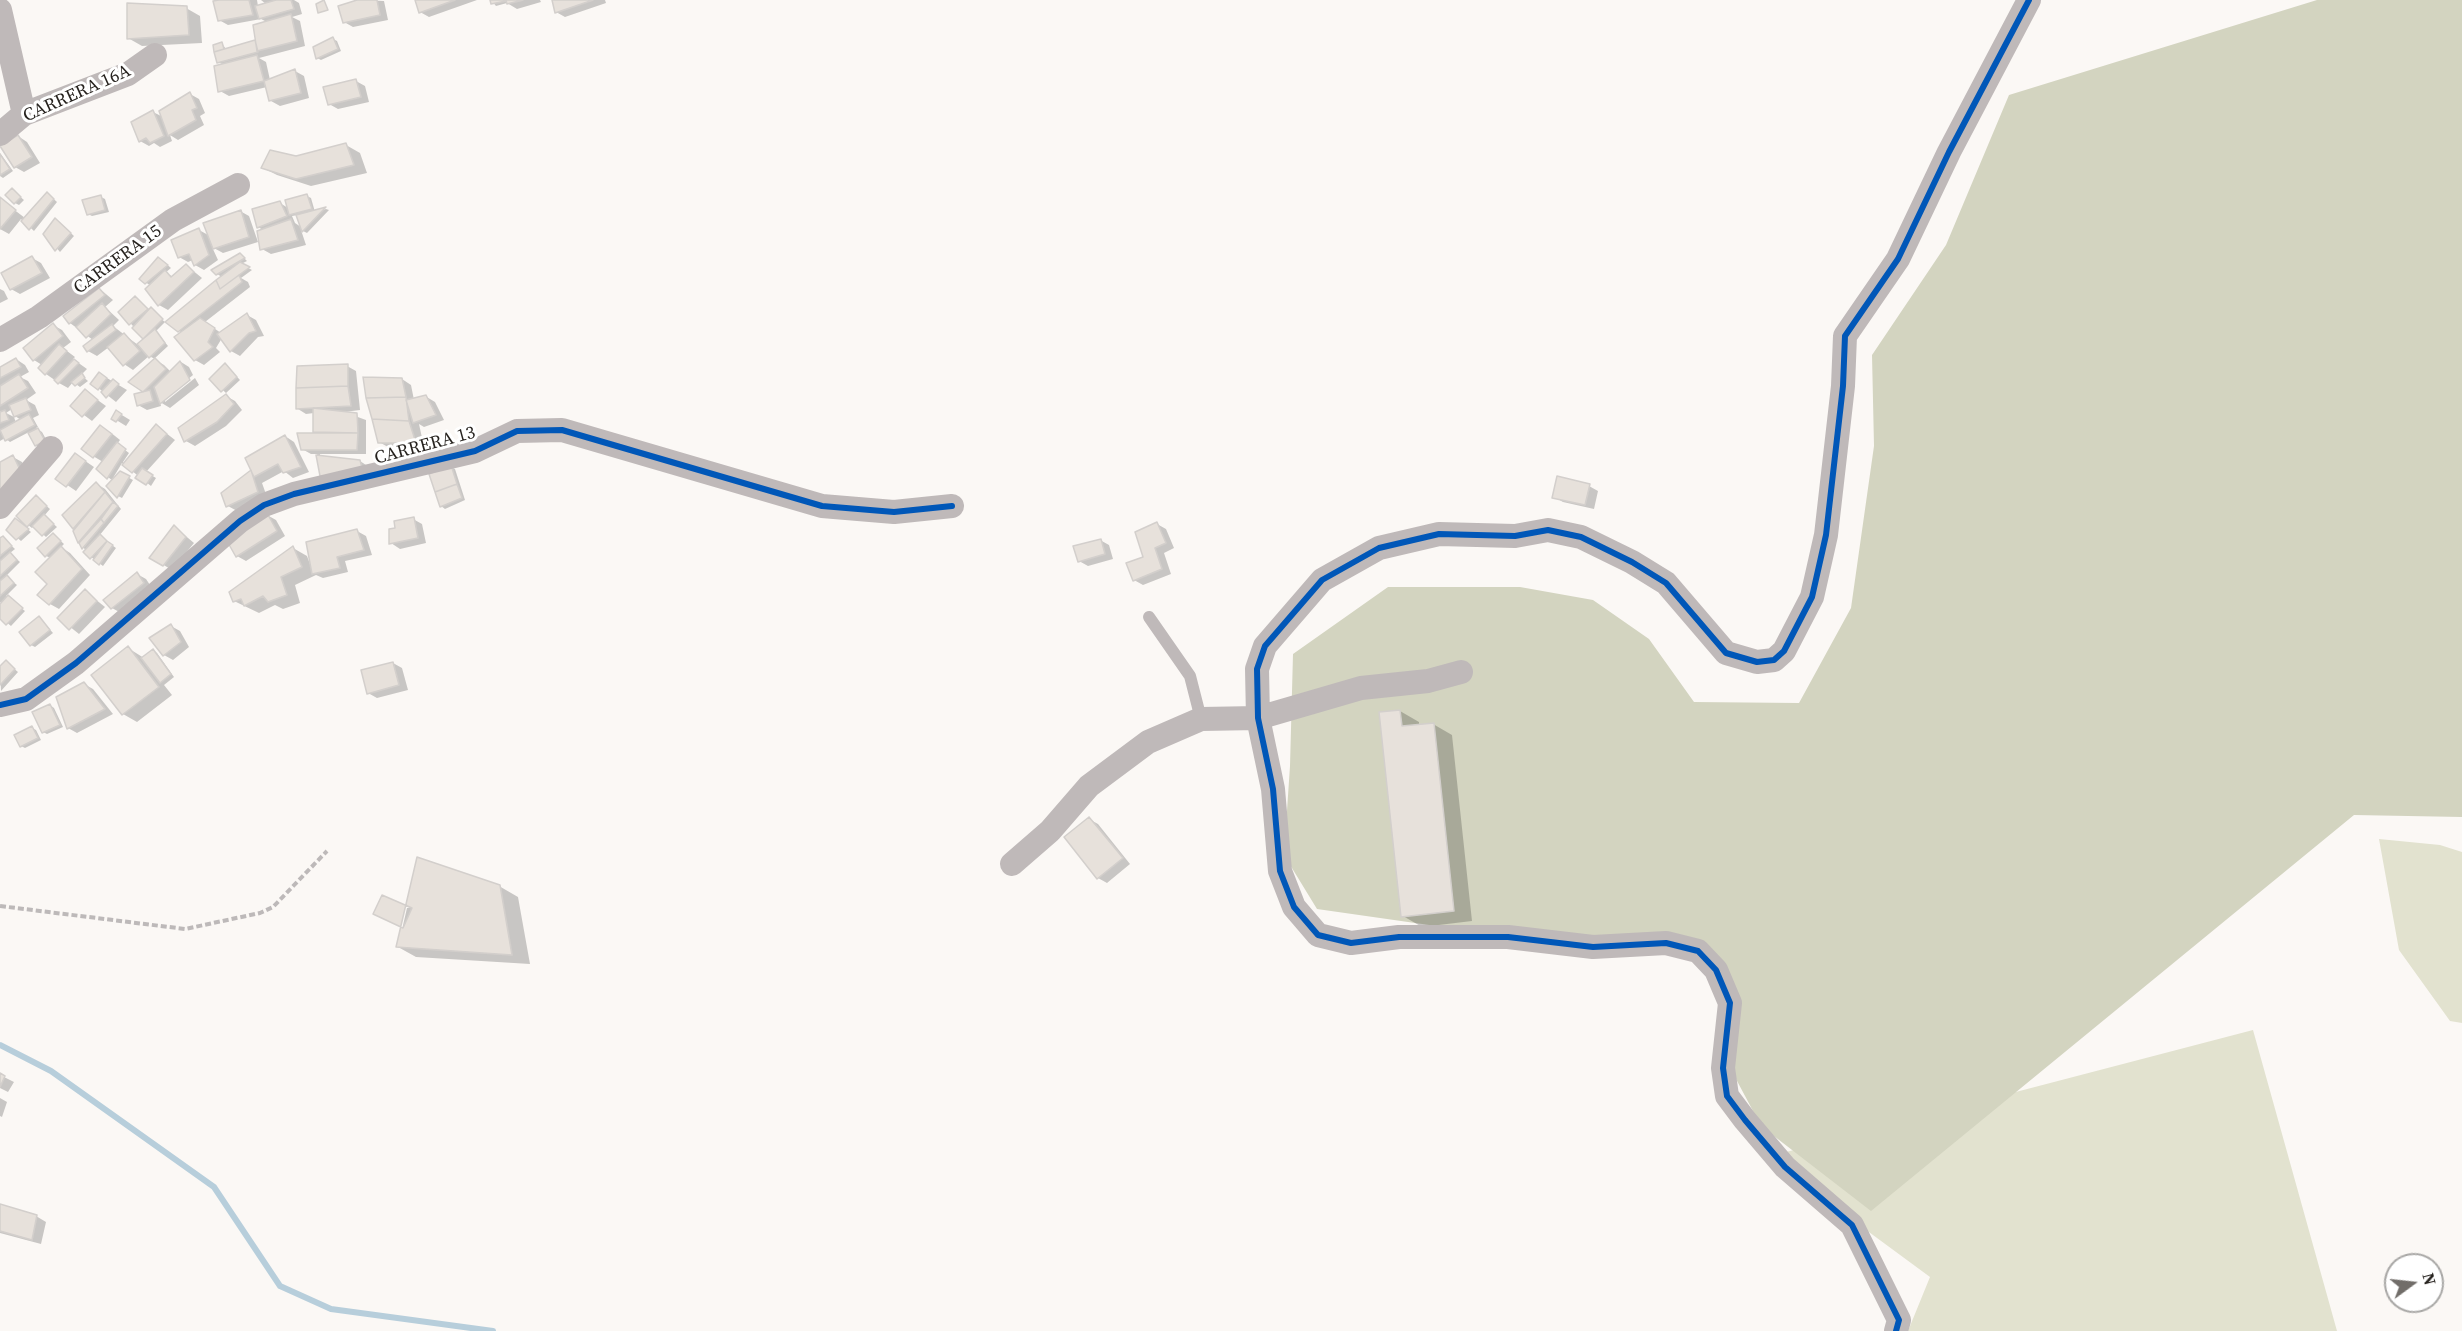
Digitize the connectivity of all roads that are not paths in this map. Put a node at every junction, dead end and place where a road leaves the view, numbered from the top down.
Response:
1 (2029, 0) edge
2 (0, 10) edge
3 (155, 56) dead end
4 (6, 62) edge
5 (24, 114) junction
6 (0, 134) edge
7 (238, 185) dead end
8 (0, 340) edge
9 (51, 448) dead end
10 (952, 506) dead end
11 (0, 507) edge
12 (1149, 617) dead end
13 (1461, 672) dead end
14 (0, 705) edge
15 (1258, 718) junction
16 (1201, 719) junction
17 (1012, 864) dead end
18 (1896, 1331) edge

1 - 15 street
2 - 4 street
3 - 5 street, CARRERA 16A
4 - 5 street
5 - 6 street, CARRERA 16A
7 - 8 street, CARRERA 15
9 - 11 street
10 - 14 street, CARRERA 13
12 - 16 lane
13 - 15 street
15 - 16 street
15 - 18 street
16 - 17 street

